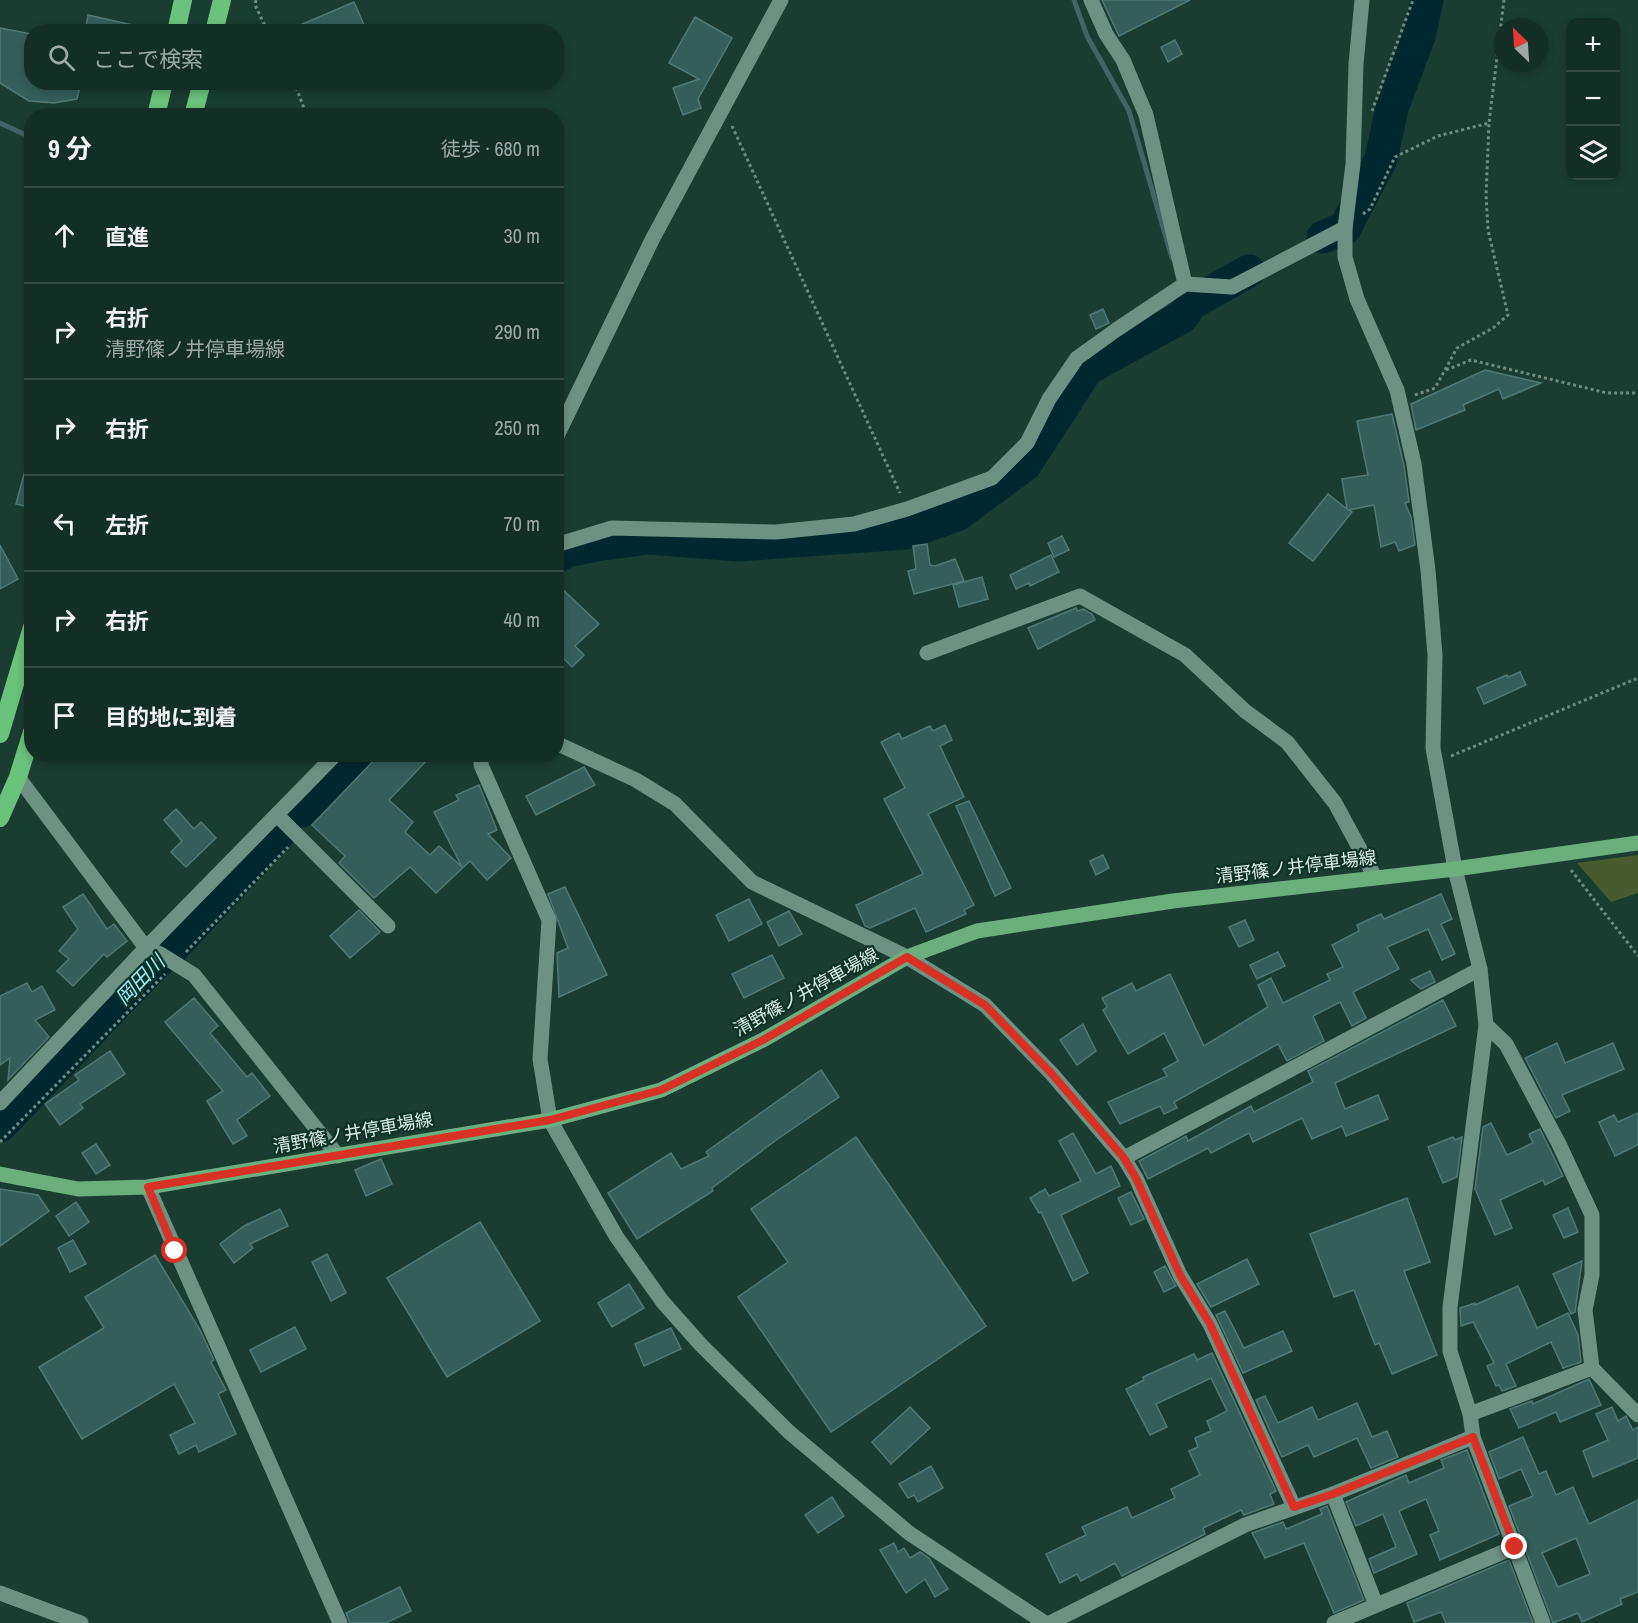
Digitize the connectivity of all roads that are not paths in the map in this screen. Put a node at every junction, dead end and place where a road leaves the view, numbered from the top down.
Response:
1 (183, 0) edge
2 (222, 0) edge
3 (782, 0) edge
4 (1091, 0) edge
5 (1362, 0) edge
6 (178, 24) edge
7 (216, 24) edge
8 (162, 90) edge
9 (200, 90) edge
10 (158, 108) edge
11 (196, 108) edge
12 (1345, 228) junction
13 (1185, 284) junction
14 (564, 422) edge
15 (564, 543) edge
16 (927, 653) dead end
17 (24, 654) edge
18 (0, 734) edge
19 (564, 747) edge
20 (24, 758) edge
21 (328, 762) edge
22 (481, 762) edge
23 (18, 777) junction
24 (277, 815) junction
25 (0, 818) edge
26 (1638, 843) edge
27 (1455, 869) junction
28 (1375, 877) junction
29 (388, 926) dead end
30 (163, 956) junction
31 (907, 957) junction
32 (1480, 969) junction
33 (1486, 1026) junction
34 (0, 1103) edge
35 (550, 1120) junction
36 (338, 1156) junction
37 (1124, 1158) junction
38 (0, 1174) edge
39 (148, 1187) junction
40 (1592, 1368) junction
41 (1470, 1414) junction
42 (1638, 1415) edge
43 (1473, 1437) junction
44 (1333, 1494) junction
45 (1294, 1507) junction
46 (1515, 1547) junction
47 (0, 1593) edge
48 (1376, 1605) junction
49 (81, 1623) edge
50 (340, 1623) edge
51 (1045, 1623) edge
52 (1050, 1623) edge
53 (1334, 1623) edge
54 (1543, 1623) edge

1 - 6 highway
2 - 7 highway
3 - 14 street
4 - 13 street
5 - 12 street
8 - 10 highway
9 - 11 highway
12 - 13 street
12 - 27 street
13 - 15 street
16 - 28 street
17 - 18 highway
19 - 31 street
20 - 23 highway
21 - 24 street
22 - 35 street
23 - 25 highway
23 - 30 street
24 - 29 street
24 - 30 street
26 - 27 main road, 清野篠ノ井停車場線
27 - 28 main road, 清野篠ノ井停車場線
27 - 32 street
28 - 31 main road, 清野篠ノ井停車場線
30 - 34 street
30 - 36 street
31 - 35 main road, 清野篠ノ井停車場線
31 - 37 street
32 - 33 street
32 - 37 street
33 - 40 street
33 - 41 street
35 - 36 main road, 清野篠ノ井停車場線
35 - 51 street
36 - 39 main road, 清野篠ノ井停車場線
37 - 45 street
38 - 39 main road, 清野篠ノ井停車場線
39 - 50 street
40 - 41 street
40 - 42 street
41 - 43 street
43 - 44 street
43 - 46 street
44 - 45 street
44 - 48 street
45 - 52 street
46 - 48 street
46 - 54 street
47 - 49 street
48 - 53 street

